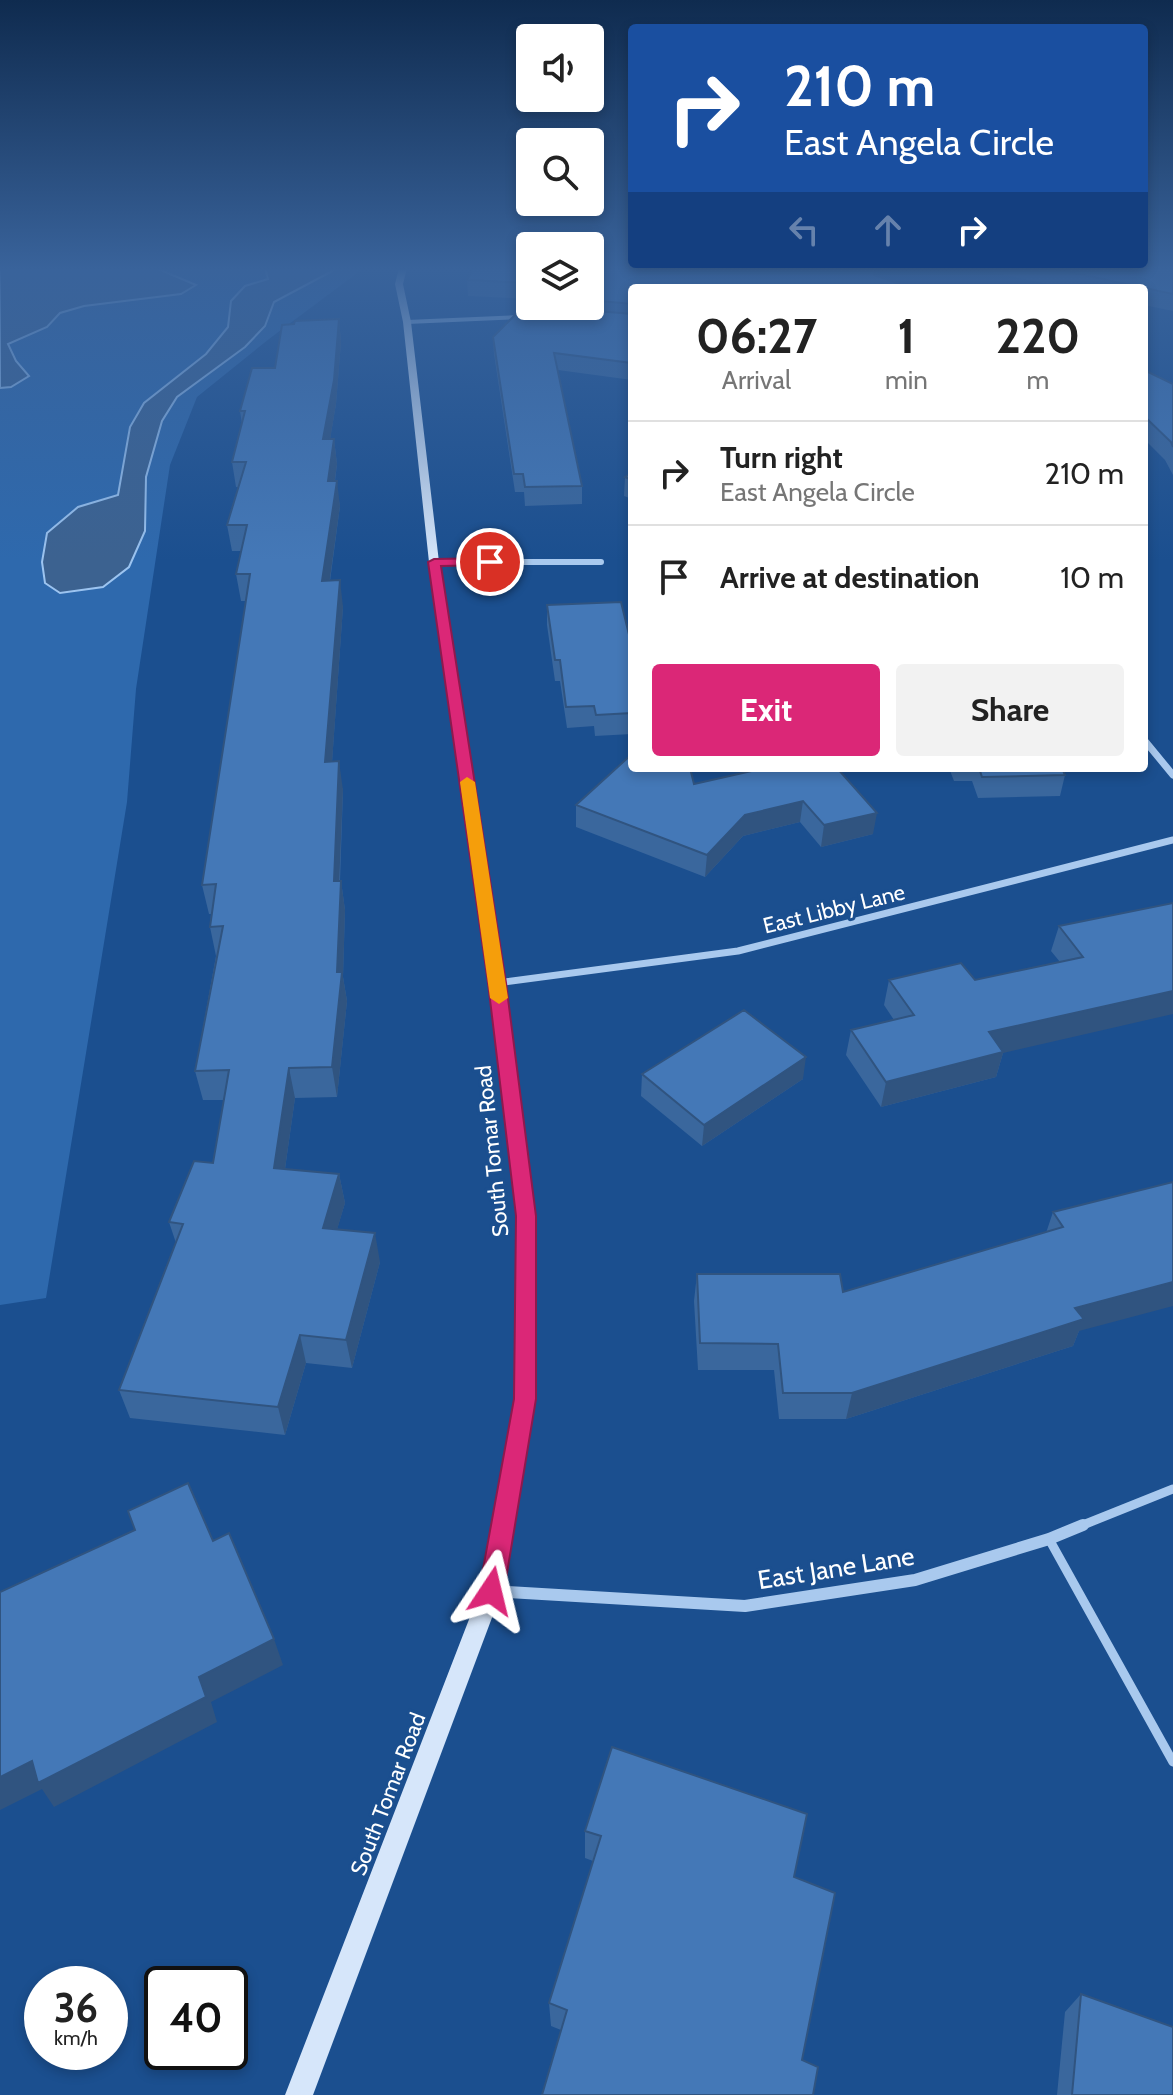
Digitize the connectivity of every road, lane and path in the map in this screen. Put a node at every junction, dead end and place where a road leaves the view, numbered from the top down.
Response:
1 (412, 366) edge
2 (434, 562) junction
3 (601, 562) dead end
4 (1148, 745) edge
5 (1173, 775) edge
6 (1173, 840) edge
7 (497, 983) junction
8 (1173, 1489) edge
9 (1049, 1539) junction
10 (491, 1591) junction
11 (1173, 1762) edge
12 (299, 2095) edge

1 - 2 street, South Tomar Road
2 - 3 street
2 - 7 street, South Tomar Road
4 - 5 street
6 - 7 street, East Libby Lane
7 - 10 street, South Tomar Road
8 - 9 street, East Jane Lane
9 - 10 street, East Jane Lane
9 - 11 lane
10 - 12 street, South Tomar Road

